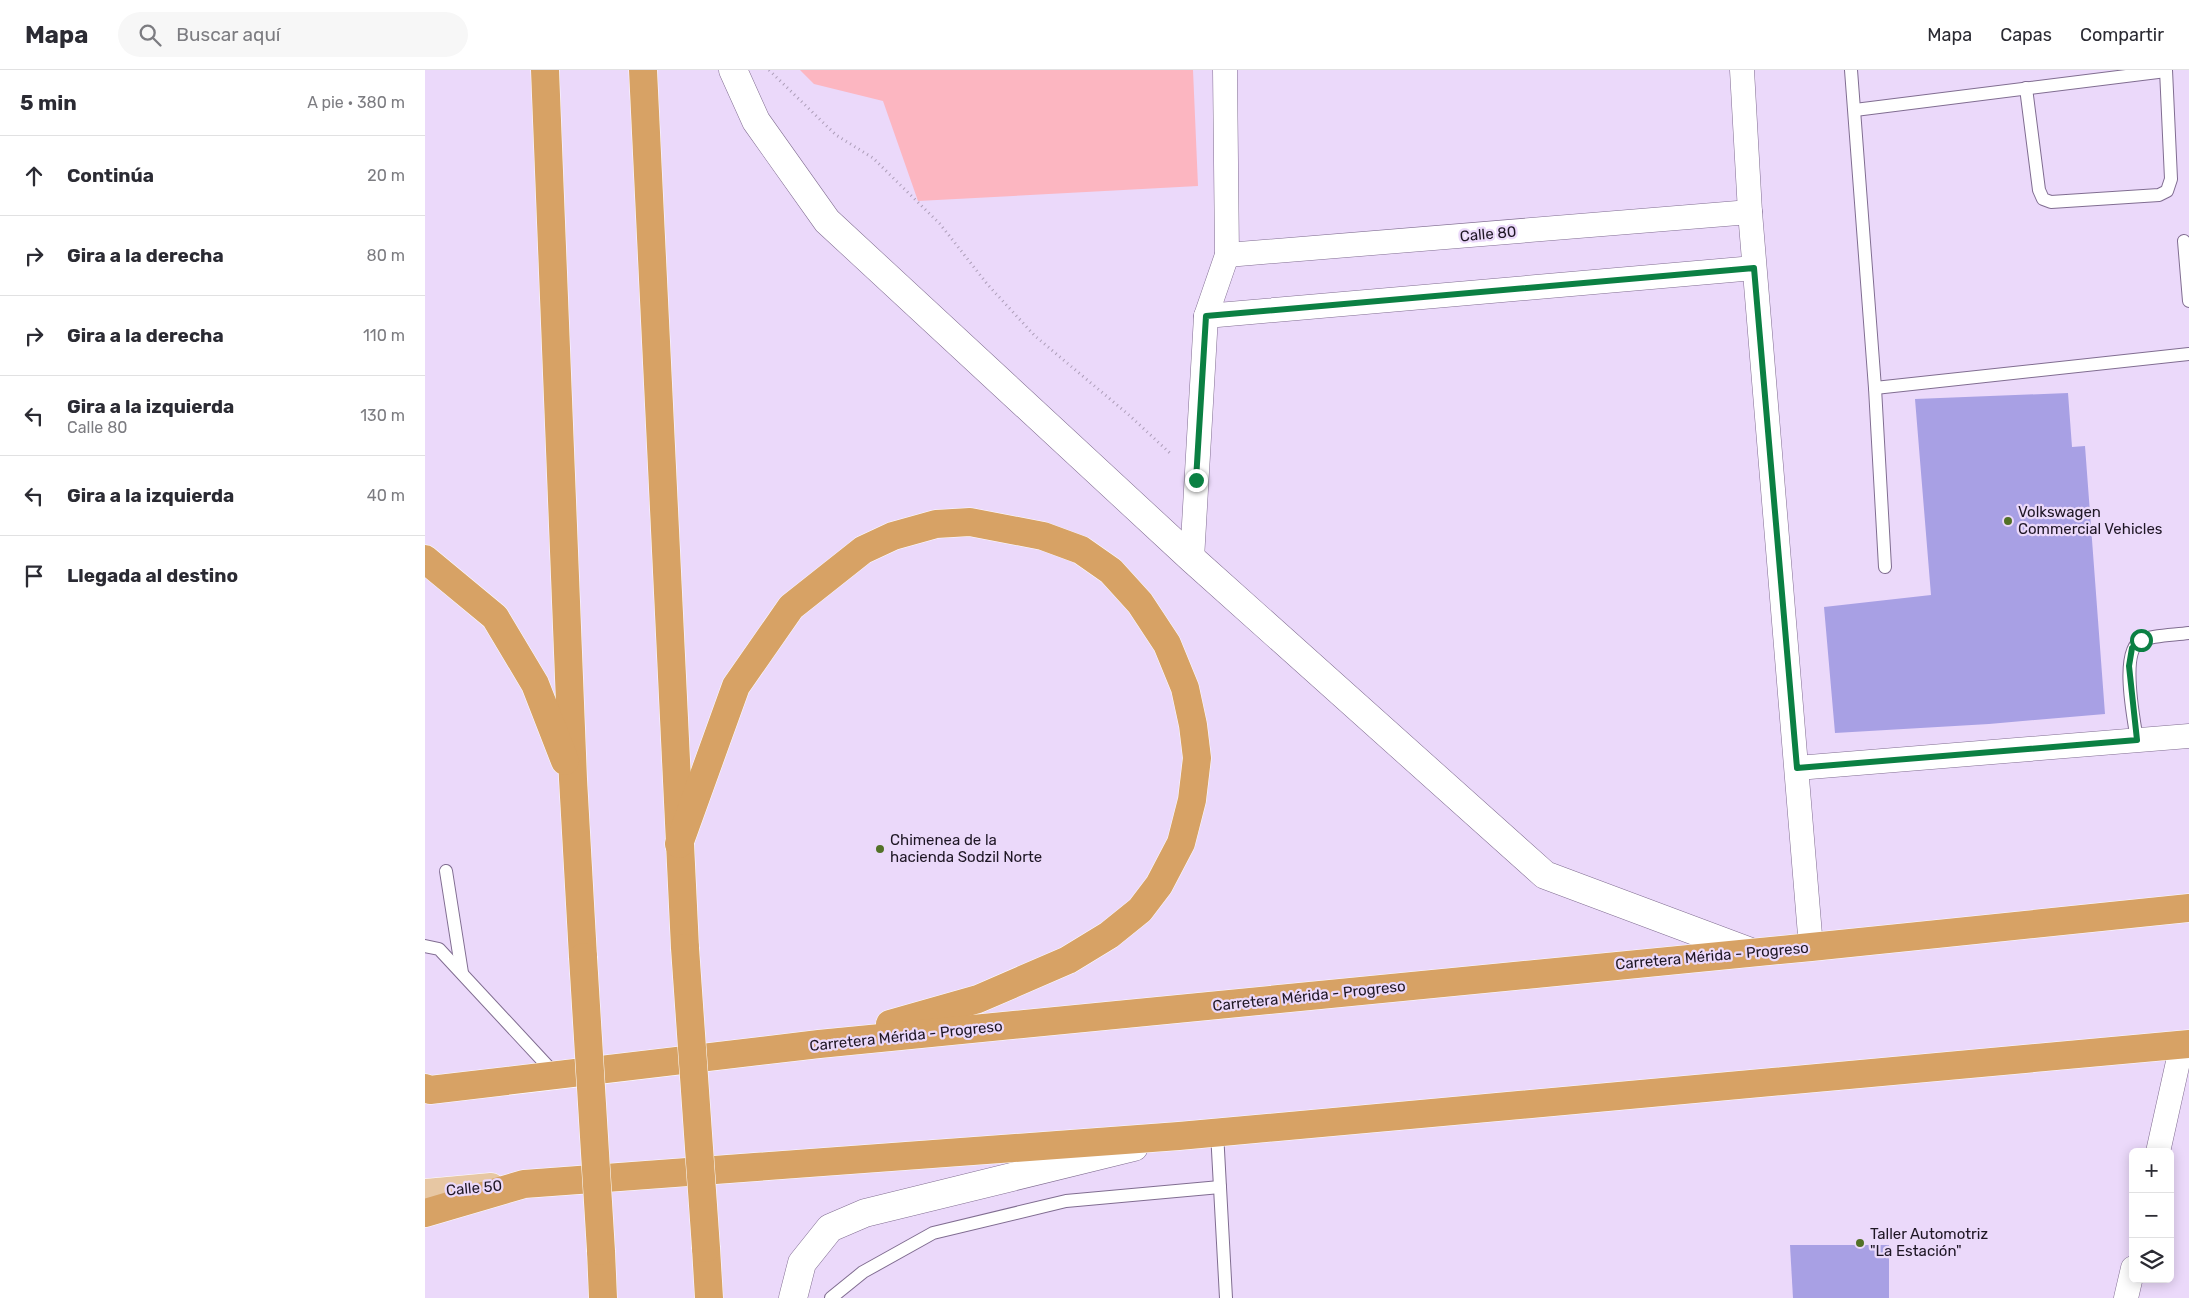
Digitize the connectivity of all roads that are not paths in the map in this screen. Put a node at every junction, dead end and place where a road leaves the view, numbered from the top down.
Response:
1 (545, 70) edge
2 (643, 70) edge
3 (733, 70) edge
4 (1225, 70) edge
5 (1742, 70) edge
6 (1851, 70) edge
7 (2166, 70) edge
8 (2026, 88) junction
9 (1855, 110) junction
10 (1750, 212) junction
11 (2184, 241) dead end
12 (1227, 256) junction
13 (1754, 268) junction
14 (2189, 301) edge
15 (1206, 316) junction
16 (2189, 354) edge
17 (1875, 388) junction
18 (425, 559) edge
19 (1192, 559) junction
20 (1885, 566) dead end
21 (2189, 633) edge
22 (2189, 736) edge
23 (2137, 740) junction
24 (1797, 768) junction
25 (573, 779) junction
26 (679, 844) junction
27 (446, 871) dead end
28 (2189, 908) edge
29 (425, 946) edge
30 (1811, 947) junction
31 (1751, 952) junction
32 (462, 973) junction
33 (819, 1044) junction
34 (2185, 1044) edge
35 (556, 1075) junction
36 (427, 1089) edge
37 (1217, 1132) junction
38 (1179, 1136) junction
39 (2159, 1148) edge
40 (524, 1184) junction
41 (1220, 1187) junction
42 (425, 1193) edge
43 (425, 1213) edge
44 (2130, 1283) edge
45 (603, 1298) edge
46 (709, 1298) edge
47 (793, 1298) edge
48 (831, 1298) edge
49 (1226, 1298) edge
50 (2126, 1298) edge

1 - 25 highway
2 - 26 highway
3 - 19 main road
4 - 12 street
5 - 10 street
6 - 9 lane
7 - 8 lane
7 - 8 lane
8 - 9 lane
9 - 17 lane
10 - 12 street, Calle 80
10 - 13 street
11 - 14 lane
12 - 15 street
13 - 15 street
13 - 24 street
15 - 19 street
16 - 17 lane
17 - 20 lane
18 - 25 highway
19 - 31 main road
21 - 23 lane
22 - 23 street
23 - 24 street
24 - 30 street
25 - 45 highway, bridge
26 - 33 highway
26 - 46 highway, bridge
27 - 32 lane
28 - 30 highway, Carretera Mérida - Progreso
29 - 32 lane
30 - 31 highway, Carretera Mérida - Progreso
31 - 33 highway, Carretera Mérida - Progreso
32 - 35 lane
33 - 35 highway, Carretera Mérida - Progreso
34 - 37 highway
34 - 39 street
35 - 36 highway, Carretera Mérida - Progreso
37 - 38 highway
37 - 41 lane
38 - 40 highway
38 - 47 main road
40 - 42 main road, Calle 50
40 - 43 highway
41 - 48 lane
41 - 49 lane
44 - 50 street

